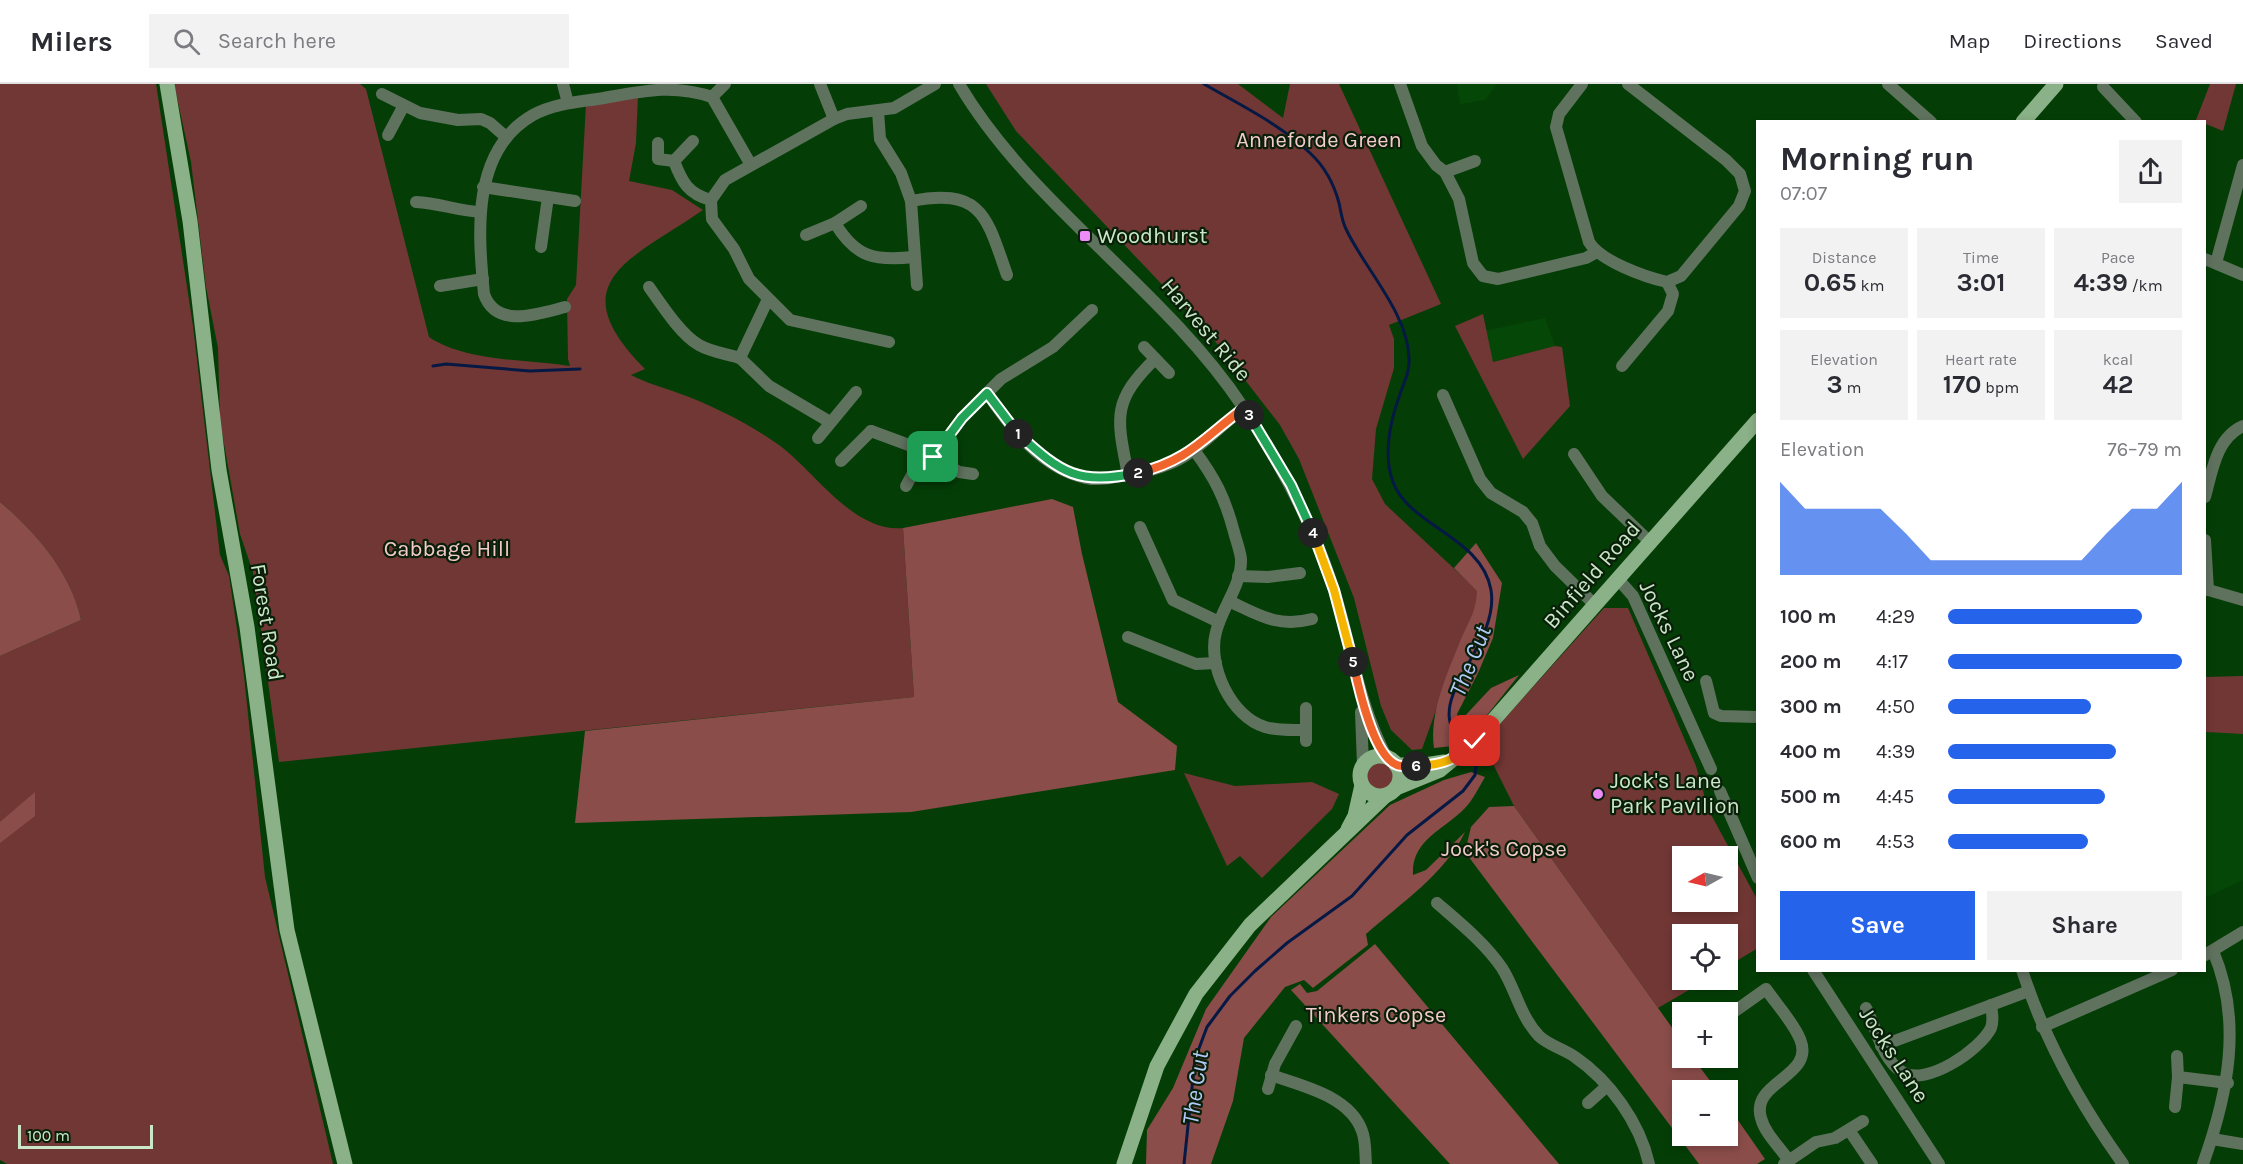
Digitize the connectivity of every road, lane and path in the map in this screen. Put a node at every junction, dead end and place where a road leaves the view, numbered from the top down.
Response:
1 (167, 84) edge
2 (563, 84) edge
3 (725, 84) edge
4 (820, 84) edge
5 (935, 84) edge
6 (959, 84) edge
7 (1400, 84) edge
8 (1582, 84) edge
9 (1628, 84) edge
10 (1888, 84) edge
11 (2056, 84) edge
12 (2103, 87) dead end
13 (382, 94) dead end
14 (712, 97) junction
15 (568, 103) junction
16 (403, 107) junction
17 (878, 111) junction
18 (834, 119) junction
19 (1929, 120) edge
20 (2025, 120) edge
21 (2134, 120) edge
22 (388, 135) dead end
23 (507, 137) junction
24 (693, 141) dead end
25 (658, 143) dead end
26 (674, 161) junction
27 (1475, 162) dead end
28 (751, 165) junction
29 (2242, 165) edge
30 (1445, 172) junction
31 (483, 187) junction
32 (548, 197) junction
33 (711, 200) junction
34 (576, 201) dead end
35 (911, 201) junction
36 (416, 202) dead end
37 (861, 206) dead end
38 (481, 212) junction
39 (835, 222) junction
40 (806, 235) dead end
41 (541, 247) dead end
42 (1595, 253) junction
43 (914, 257) junction
44 (2210, 261) edge
45 (1007, 275) dead end
46 (2243, 275) edge
47 (483, 279) junction
48 (1667, 282) junction
49 (917, 285) dead end
50 (440, 286) dead end
51 (649, 287) dead end
52 (768, 299) junction
53 (565, 307) dead end
54 (1092, 310) dead end
55 (889, 342) dead end
56 (1144, 347) dead end
57 (740, 358) junction
58 (1155, 359) junction
59 (1622, 366) dead end
60 (1169, 373) dead end
61 (856, 392) dead end
62 (987, 393) junction
63 (1443, 395) dead end
64 (1244, 408) junction
65 (830, 422) junction
66 (1756, 424) edge
67 (2243, 426) edge
68 (818, 438) dead end
69 (1194, 450) junction
70 (929, 454) junction
71 (1574, 454) dead end
72 (841, 461) dead end
73 (2208, 473) edge
74 (973, 474) dead end
75 (1128, 475) junction
76 (906, 486) dead end
77 (2206, 489) edge
78 (1140, 527) dead end
79 (1651, 543) junction
80 (1300, 573) dead end
81 (1238, 576) junction
82 (1618, 579) junction
83 (2206, 589) edge
84 (2243, 600) edge
85 (1228, 601) junction
86 (1595, 605) junction
87 (1312, 619) dead end
88 (1219, 622) junction
89 (1128, 637) dead end
90 (1216, 663) junction
91 (1706, 681) dead end
92 (1358, 684) junction
93 (1306, 708) dead end
94 (1756, 717) edge
95 (1457, 758) junction
96 (1392, 761) junction
97 (1363, 765) junction
98 (1711, 769) dead end
99 (1362, 785) junction
100 (1391, 791) junction
101 (1720, 791) dead end
102 (1345, 834) junction
103 (1756, 873) edge
104 (1437, 903) dead end
105 (2243, 932) edge
106 (2209, 953) edge
107 (1814, 972) edge
108 (2023, 972) edge
109 (2167, 972) edge
110 (2029, 991) junction
111 (1991, 1005) junction
112 (1865, 1006) dead end
113 (1738, 1009) edge
114 (1296, 1026) dead end
115 (2042, 1027) junction
116 (1881, 1046) junction
117 (2239, 1052) edge
118 (2177, 1056) dead end
119 (1271, 1075) junction
120 (2178, 1077) junction
121 (2228, 1083) junction
122 (1606, 1087) junction
123 (1268, 1089) dead end
124 (1588, 1103) dead end
125 (2175, 1107) dead end
126 (1863, 1121) dead end
127 (1849, 1130) junction
128 (2212, 1139) junction
129 (2243, 1144) edge
130 (1130, 1146) junction
131 (1786, 1162) edge
132 (345, 1164) edge
133 (1124, 1164) edge
134 (1132, 1164) edge
135 (1366, 1164) edge
136 (1649, 1164) edge
137 (1872, 1164) edge
138 (1938, 1164) edge
139 (2122, 1164) edge
140 (2203, 1164) edge

1 - 132 main road, Forest Road
2 - 15 street
3 - 14 street
4 - 18 street
5 - 17 street
6 - 64 street, Harvest Ride
7 - 30 street
8 - 42 street
9 - 48 street
10 - 19 street
11 - 20 main road
12 - 21 street
13 - 16 street
14 - 15 street
14 - 28 street
15 - 23 street
16 - 22 street
16 - 23 street
17 - 18 street
17 - 35 street
18 - 28 street
23 - 31 street
24 - 26 street
25 - 26 street
26 - 33 street
27 - 30 street
28 - 33 street
29 - 44 street
30 - 42 street
31 - 32 street
31 - 38 street
32 - 34 street
32 - 41 street
33 - 52 street
35 - 43 street
35 - 45 street
36 - 38 street
37 - 39 street
38 - 47 street
39 - 40 street
39 - 43 street
42 - 48 street
43 - 49 street
44 - 46 street
47 - 50 street
47 - 53 street
48 - 59 street
51 - 57 street
52 - 55 street
52 - 57 street
54 - 62 street
56 - 58 street
57 - 65 street
58 - 60 street
58 - 75 street
61 - 65 street
62 - 70 street
62 - 75 street
63 - 86 street
64 - 69 street
64 - 92 street, Harvest Ride
65 - 68 street
66 - 79 main road, Binfield Road
67 - 73 street
69 - 75 street
69 - 81 street
70 - 72 street
70 - 74 street
70 - 76 street
71 - 79 street
73 - 77 street
78 - 88 street
79 - 82 main road, Binfield Road
80 - 81 street
81 - 85 street
82 - 86 main road, Binfield Road
82 - 98 street, Jocks Lane
83 - 84 street
85 - 87 street
85 - 88 street
86 - 95 main road, Binfield Road
88 - 90 street
89 - 90 street
90 - 93 street
91 - 94 street
92 - 96 street, Harvest Ride
92 - 97 street, Harvest Ride
95 - 96 main road, Binfield Road
95 - 100 main road, Binfield Road
96 - 97 main road
96 - 100 main road
97 - 99 main road
99 - 100 main road
99 - 102 main road, Binfield Road
100 - 102 main road, Binfield Road
101 - 103 street
102 - 130 main road, Binfield Road
104 - 122 street
105 - 106 street
106 - 117 street
107 - 138 street, Jocks Lane
108 - 110 street
109 - 115 street
110 - 111 street
110 - 115 street
111 - 116 street
111 - 116 street
112 - 116 street
113 - 131 street
114 - 119 street
115 - 139 street
117 - 121 street
118 - 120 street
119 - 123 street
119 - 135 street
120 - 121 street
120 - 125 street
121 - 128 street
122 - 124 street
122 - 136 street
126 - 127 street
127 - 131 street
127 - 137 street
128 - 129 street
128 - 140 street
130 - 133 main road, Binfield Road
130 - 134 main road, Binfield Road

